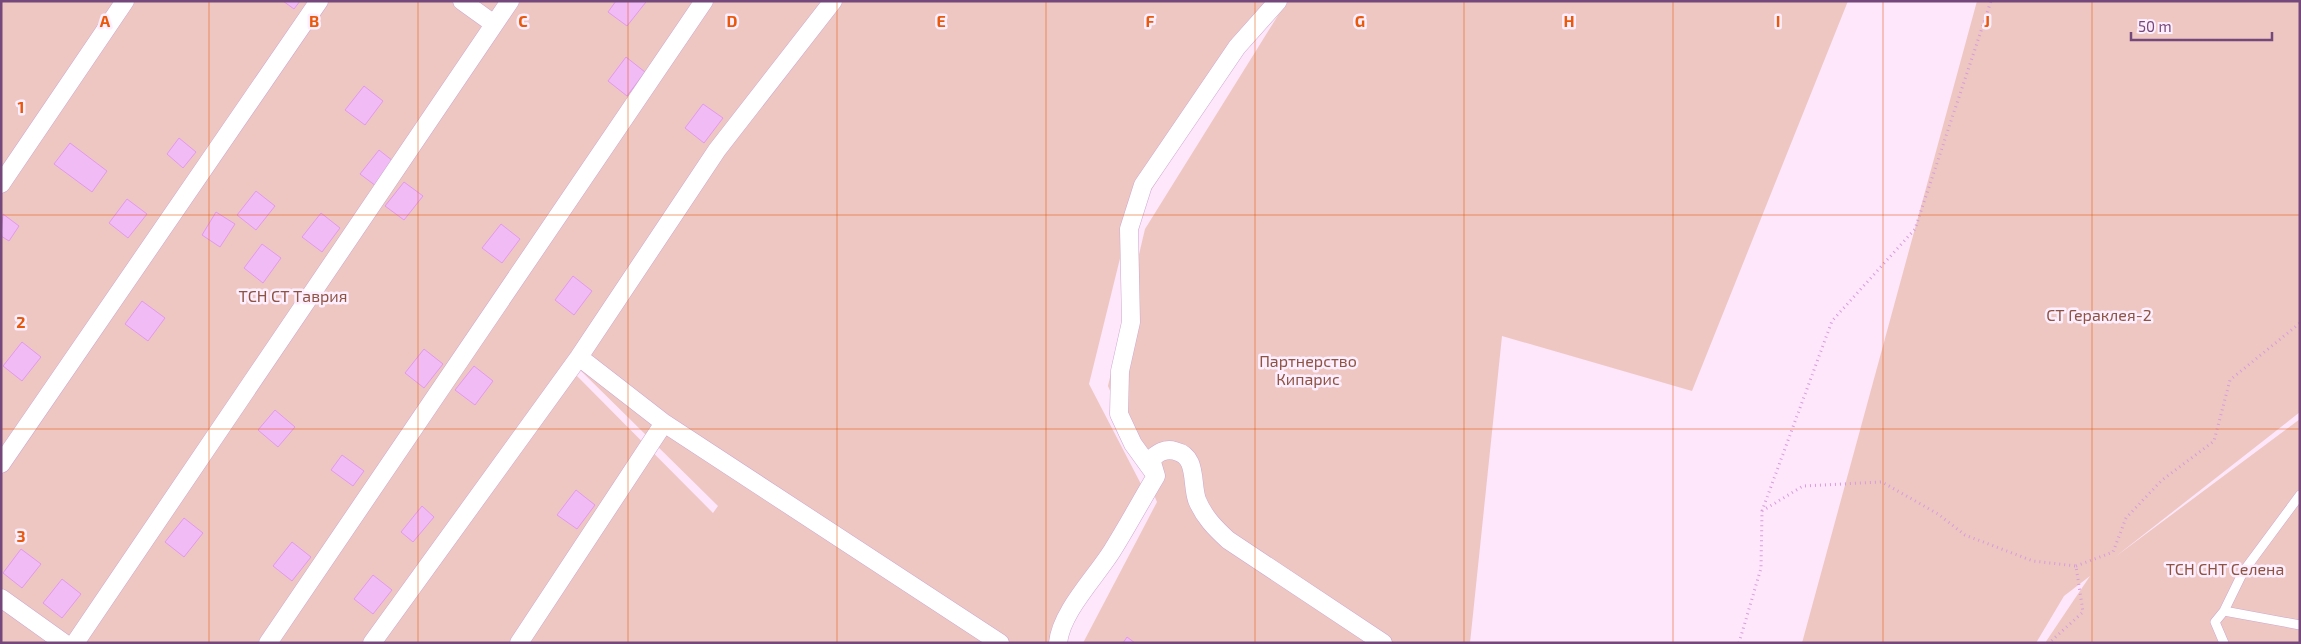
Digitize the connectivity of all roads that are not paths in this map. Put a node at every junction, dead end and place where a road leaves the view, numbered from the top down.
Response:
1 (125, 1) edge
2 (319, 1) edge
3 (462, 1) edge
4 (510, 1) edge
5 (704, 1) edge
6 (833, 1) edge
7 (1278, 1) edge
8 (494, 24) junction
9 (1, 184) edge
10 (579, 357) junction
11 (664, 423) junction
12 (1, 464) edge
13 (1156, 476) junction
14 (2300, 495) edge
15 (1, 598) edge
16 (2224, 611) junction
17 (2300, 625) edge
18 (64, 643) edge
19 (76, 643) edge
20 (268, 643) edge
21 (372, 643) edge
22 (519, 643) edge
23 (1000, 643) edge
24 (1058, 643) edge
25 (1383, 643) edge
26 (2224, 643) edge

1 - 9 street
2 - 12 street
3 - 8 street
4 - 8 street
5 - 20 street
6 - 10 street
7 - 13 street
8 - 19 street
10 - 11 street
10 - 21 street
11 - 22 street
11 - 23 street
13 - 24 street
13 - 25 street
14 - 16 lane
15 - 18 street
16 - 17 lane
16 - 26 lane

